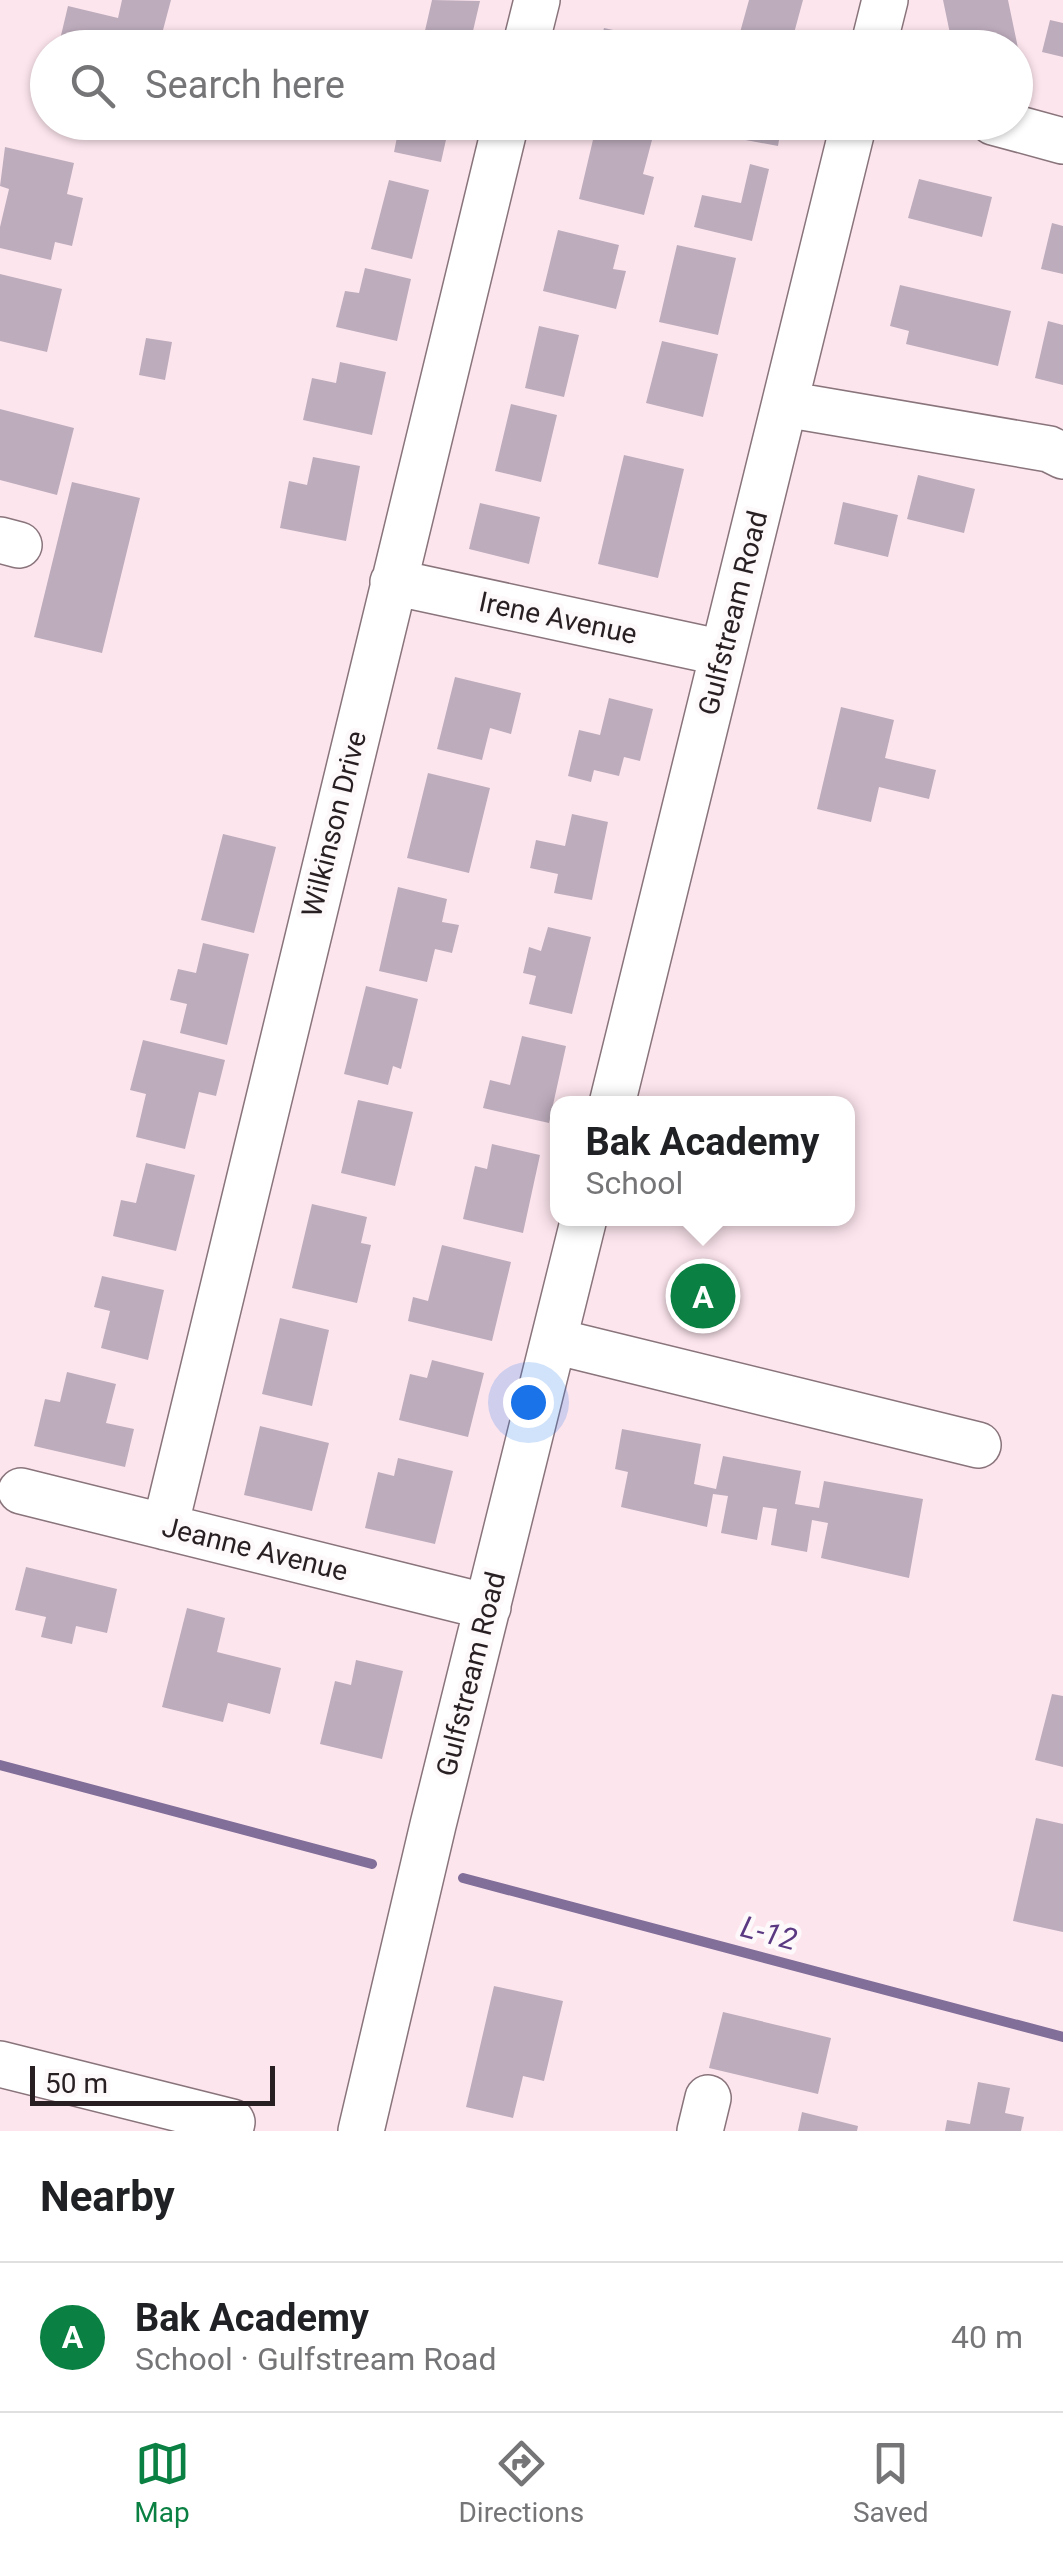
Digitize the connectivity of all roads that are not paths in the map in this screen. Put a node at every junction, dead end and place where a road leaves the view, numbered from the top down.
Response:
1 (536, 0) edge
2 (884, 0) edge
3 (529, 30) edge
4 (877, 30) edge
5 (1033, 133) edge
6 (502, 140) edge
7 (850, 140) edge
8 (1063, 141) edge
9 (784, 404) junction
10 (1063, 456) edge
11 (393, 582) junction
12 (723, 653) junction
13 (614, 1096) edge
14 (582, 1226) edge
15 (554, 1341) junction
16 (978, 1445) dead end
17 (21, 1491) dead end
18 (164, 1526) junction
19 (488, 1607) junction
20 (0, 2064) edge
21 (230, 2131) edge
22 (361, 2131) edge

1 - 3 street
2 - 4 street
5 - 8 street
6 - 11 street, Wilkinson Drive
7 - 9 street, Gulfstream Road
9 - 10 street
9 - 12 street, Gulfstream Road
11 - 12 street, Irene Avenue
11 - 18 street, Wilkinson Drive
12 - 13 street, Gulfstream Road
14 - 15 street, Gulfstream Road
15 - 16 street
15 - 19 street, Gulfstream Road
17 - 18 street, Jeanne Avenue
18 - 19 street, Jeanne Avenue
19 - 22 street, Gulfstream Road
20 - 21 street

